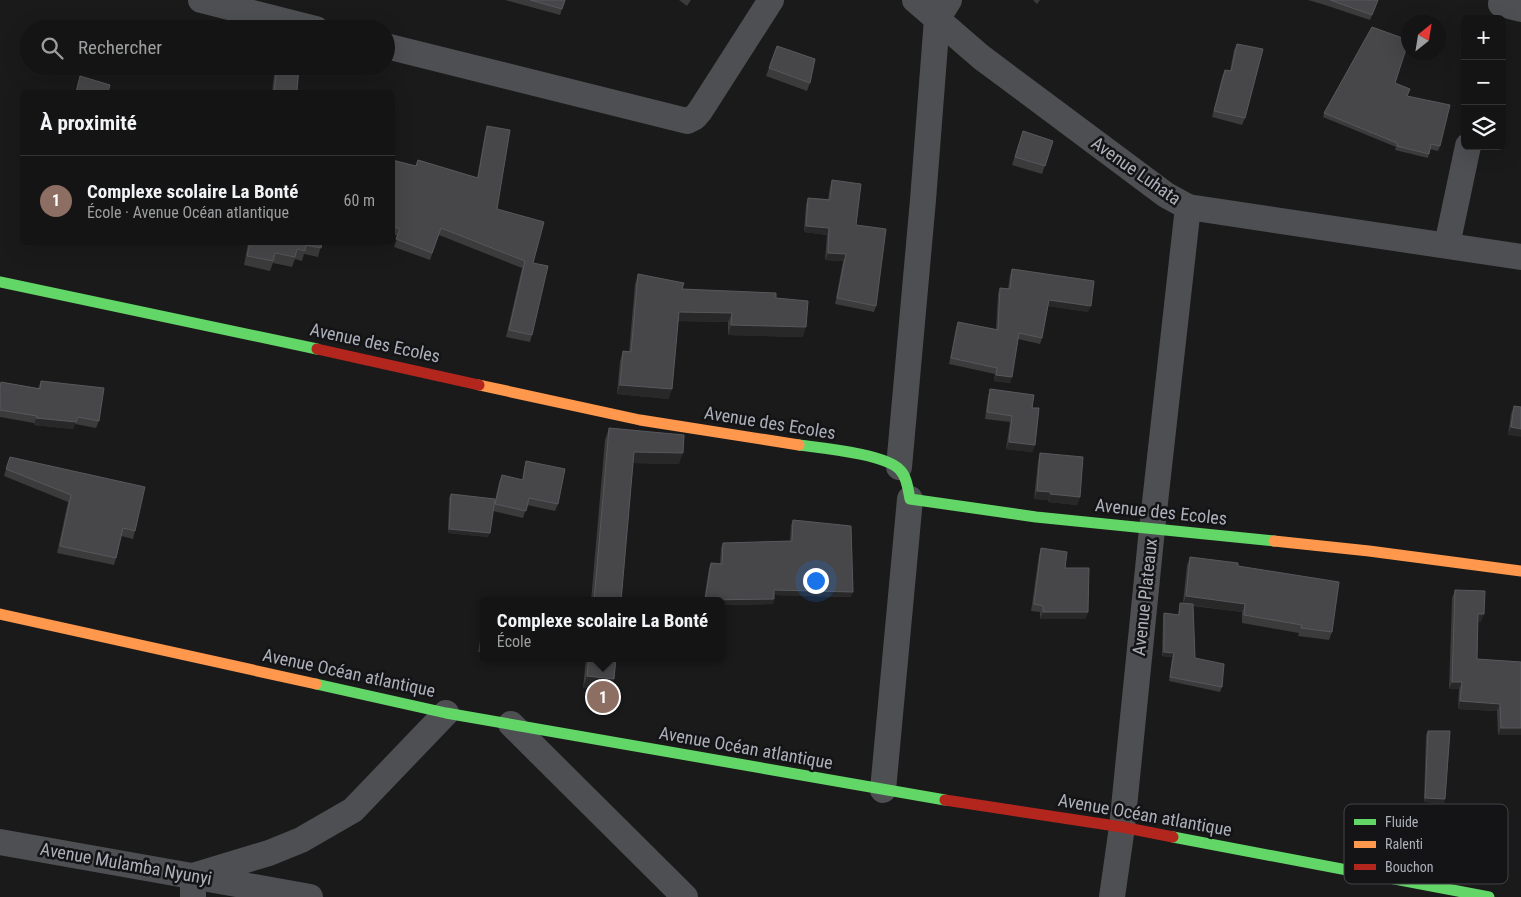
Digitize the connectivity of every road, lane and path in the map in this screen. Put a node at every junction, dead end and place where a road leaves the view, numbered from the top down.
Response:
1 (202, 0) edge
2 (771, 0) edge
3 (915, 0) edge
4 (943, 10) edge
5 (281, 20) edge
6 (395, 48) edge
7 (1467, 150) edge
8 (1188, 207) junction
9 (1447, 246) junction
10 (1521, 257) edge
11 (0, 282) edge
12 (899, 467) junction
13 (910, 499) junction
14 (1152, 529) junction
15 (1521, 572) edge
16 (0, 614) edge
17 (446, 713) junction
18 (511, 724) junction
19 (883, 790) junction
20 (1122, 827) junction
21 (0, 842) edge
22 (1344, 869) edge
23 (1421, 884) edge
24 (193, 887) edge
25 (310, 897) edge
26 (685, 897) edge
27 (1112, 897) edge
28 (1489, 897) edge

1 - 5 street
2 - 6 street
3 - 4 street, Avenue Luhata
4 - 8 street, Avenue Luhata
4 - 12 street
7 - 9 street
8 - 9 street, Avenue Luhata
8 - 14 street, Avenue Plateaux
9 - 10 street, Avenue Luhata
11 - 12 street, Avenue des Ecoles
12 - 13 street
13 - 14 street, Avenue des Ecoles
13 - 19 street
14 - 15 street, Avenue des Ecoles
14 - 20 street, Avenue Plateaux
16 - 17 street, Avenue Océan atlantique
17 - 18 street, Avenue Océan atlantique
17 - 24 street
18 - 19 street, Avenue Océan atlantique
18 - 26 street
19 - 20 street, Avenue Océan atlantique
20 - 22 street, Avenue Océan atlantique
20 - 27 street, Avenue Plateaux
21 - 24 street, Avenue Mulamba Nyunyi
23 - 28 street, Avenue Océan atlantique
24 - 25 street, Avenue Mulamba Nyunyi

